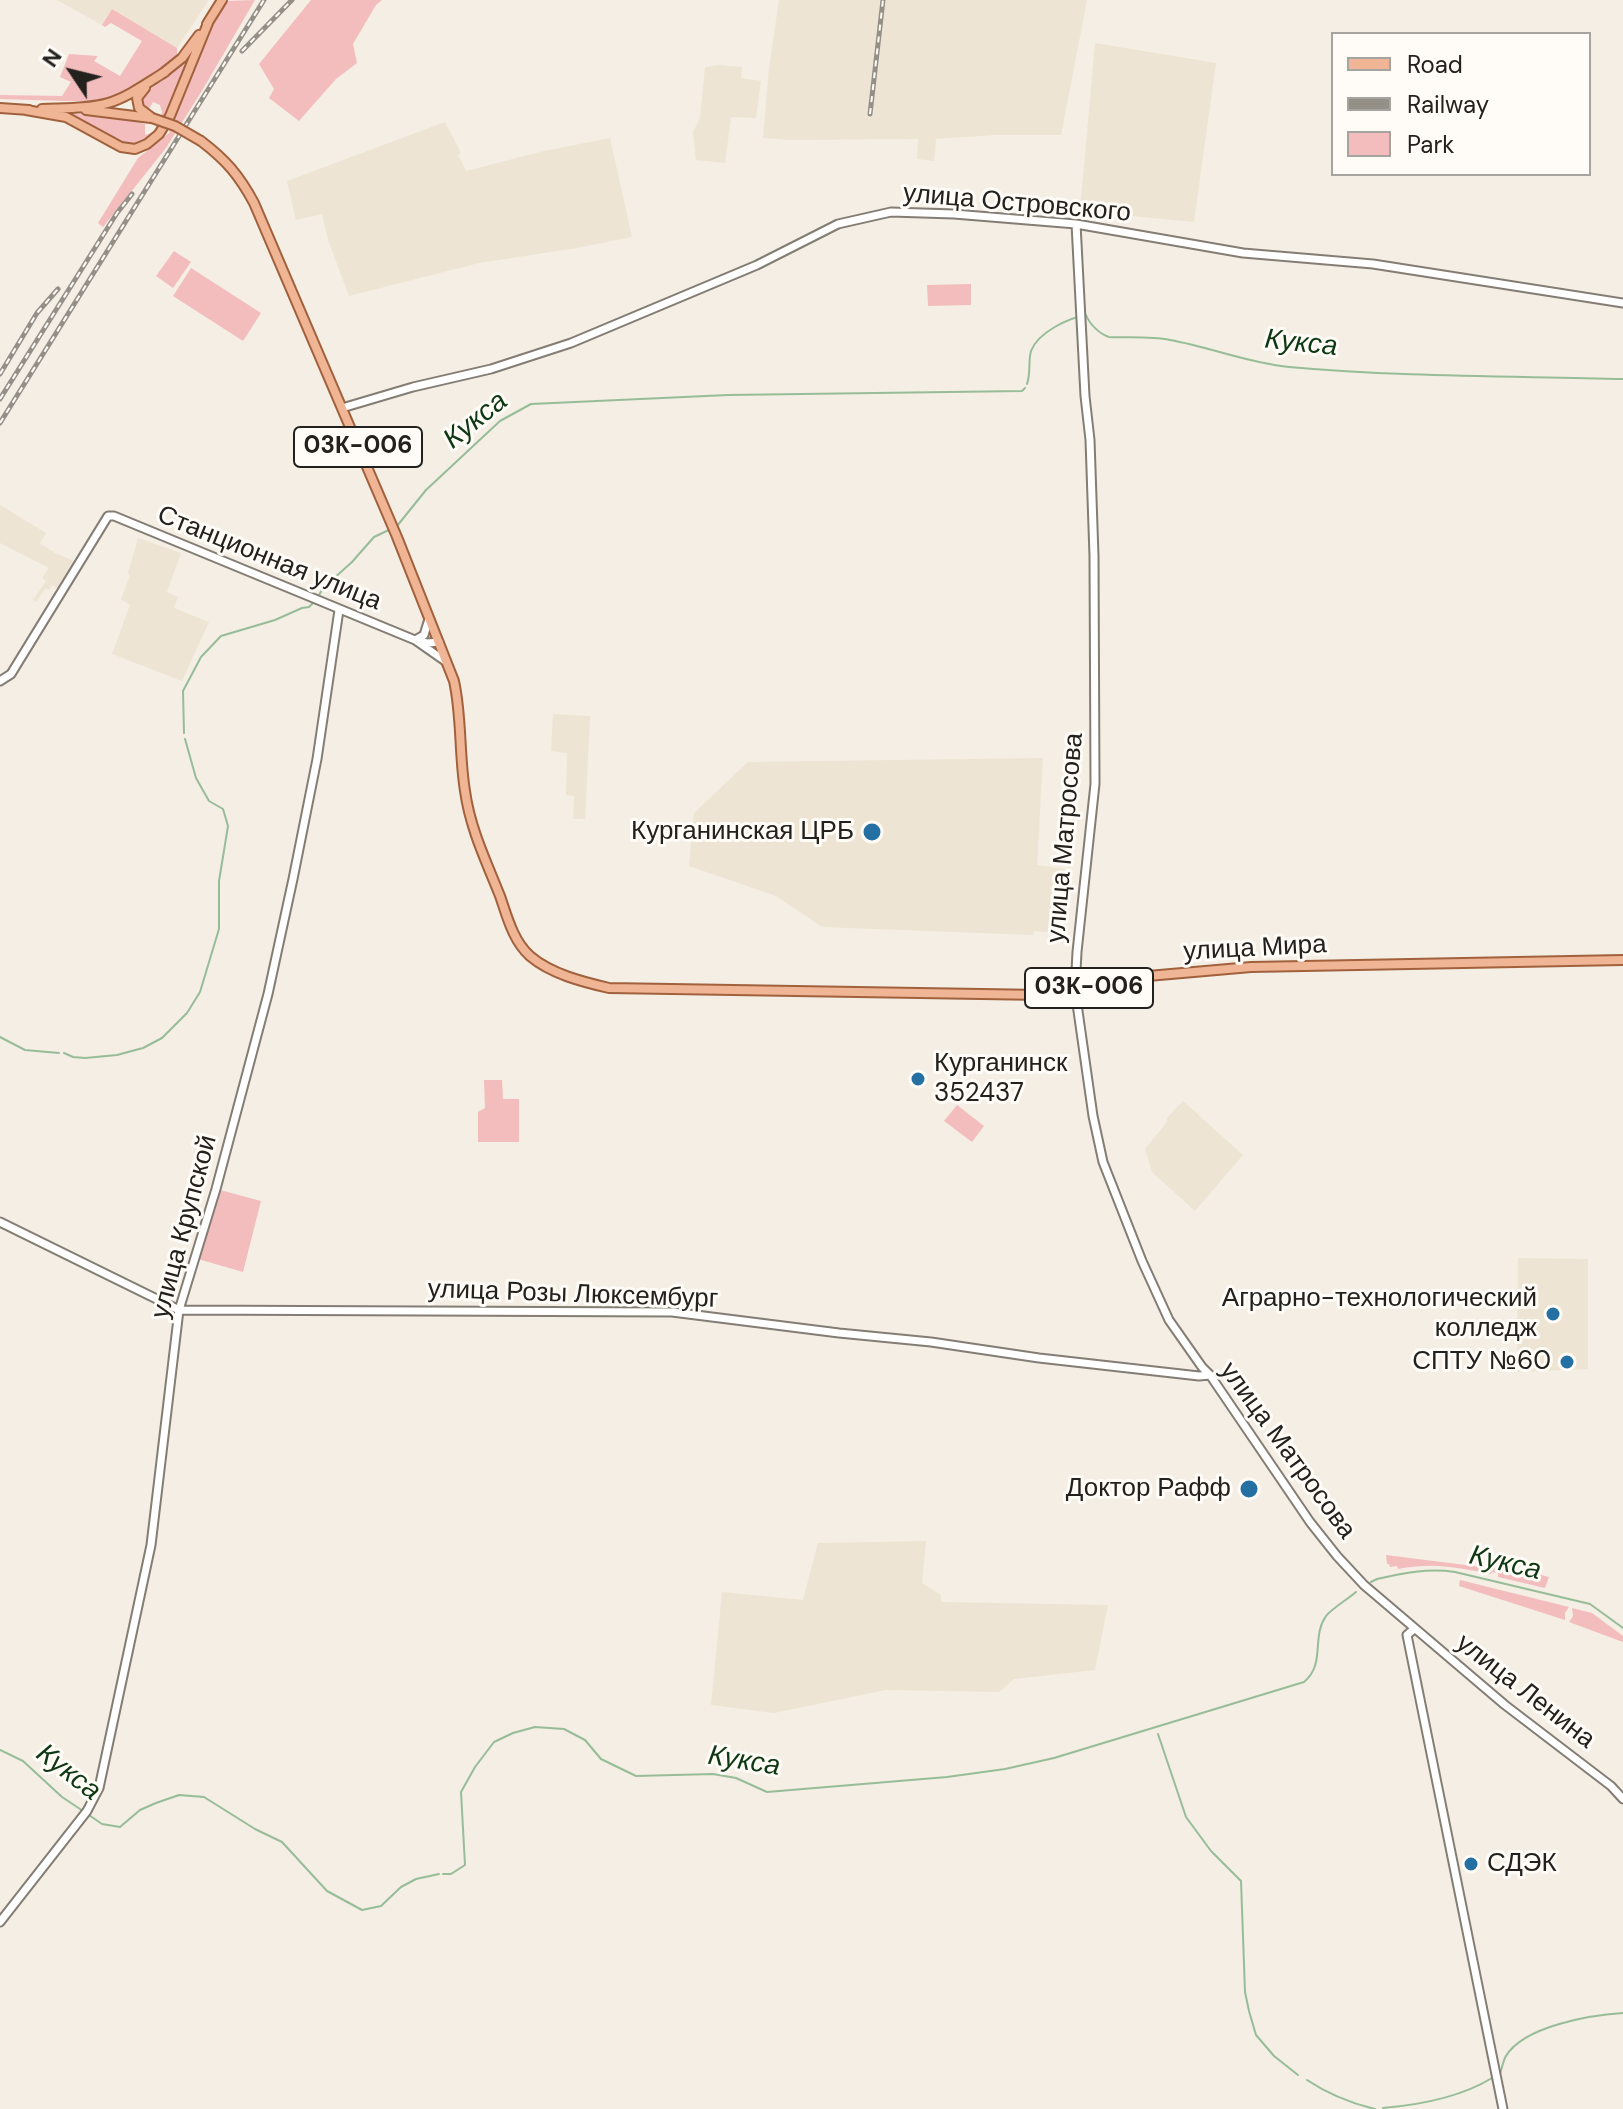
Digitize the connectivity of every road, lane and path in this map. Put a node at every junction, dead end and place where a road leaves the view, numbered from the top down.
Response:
1 (222, 0) edge
2 (208, 23) junction
3 (165, 72) junction
4 (0, 108) edge
5 (63, 108) junction
6 (26, 110) junction
7 (152, 118) junction
8 (1076, 224) junction
9 (1623, 303) edge
10 (342, 408) junction
11 (339, 610) junction
12 (429, 616) junction
13 (415, 640) junction
14 (439, 642) junction
15 (447, 662) junction
16 (0, 681) edge
17 (1623, 960) edge
18 (1075, 990) junction
19 (0, 1222) edge
20 (179, 1310) junction
21 (1210, 1375) junction
22 (1414, 1629) junction
23 (1619, 1791) edge
24 (0, 1922) edge
25 (1503, 2109) edge

1 - 2 main road
2 - 3 main road
2 - 6 main road
3 - 5 main road
3 - 7 main road
4 - 6 main road, 03К-006
5 - 6 main road, 03К-006
5 - 7 main road, 03К-006
7 - 10 main road, 03К-006, bridge
8 - 9 street, улица Островского
8 - 10 street, улица Островского
8 - 18 street, улица Матросова
10 - 12 main road, 03К-006
11 - 13 street, Станционная улица
11 - 16 street, Станционная улица
11 - 20 street, улица Крупской
12 - 13 street
12 - 14 main road, 03К-006
13 - 14 street, Станционная улица
13 - 15 street, Станционная улица
14 - 15 main road, 03К-006
15 - 18 main road, улица Мира / 03К-006
17 - 18 main road, улица Мира / 03К-006
18 - 21 street, улица Матросова
19 - 20 street, улица Розы Люксембург
20 - 21 street, улица Розы Люксембург
20 - 24 street, улица Крупской
21 - 22 street, улица Матросова
22 - 23 street, улица Ленина
22 - 25 street

